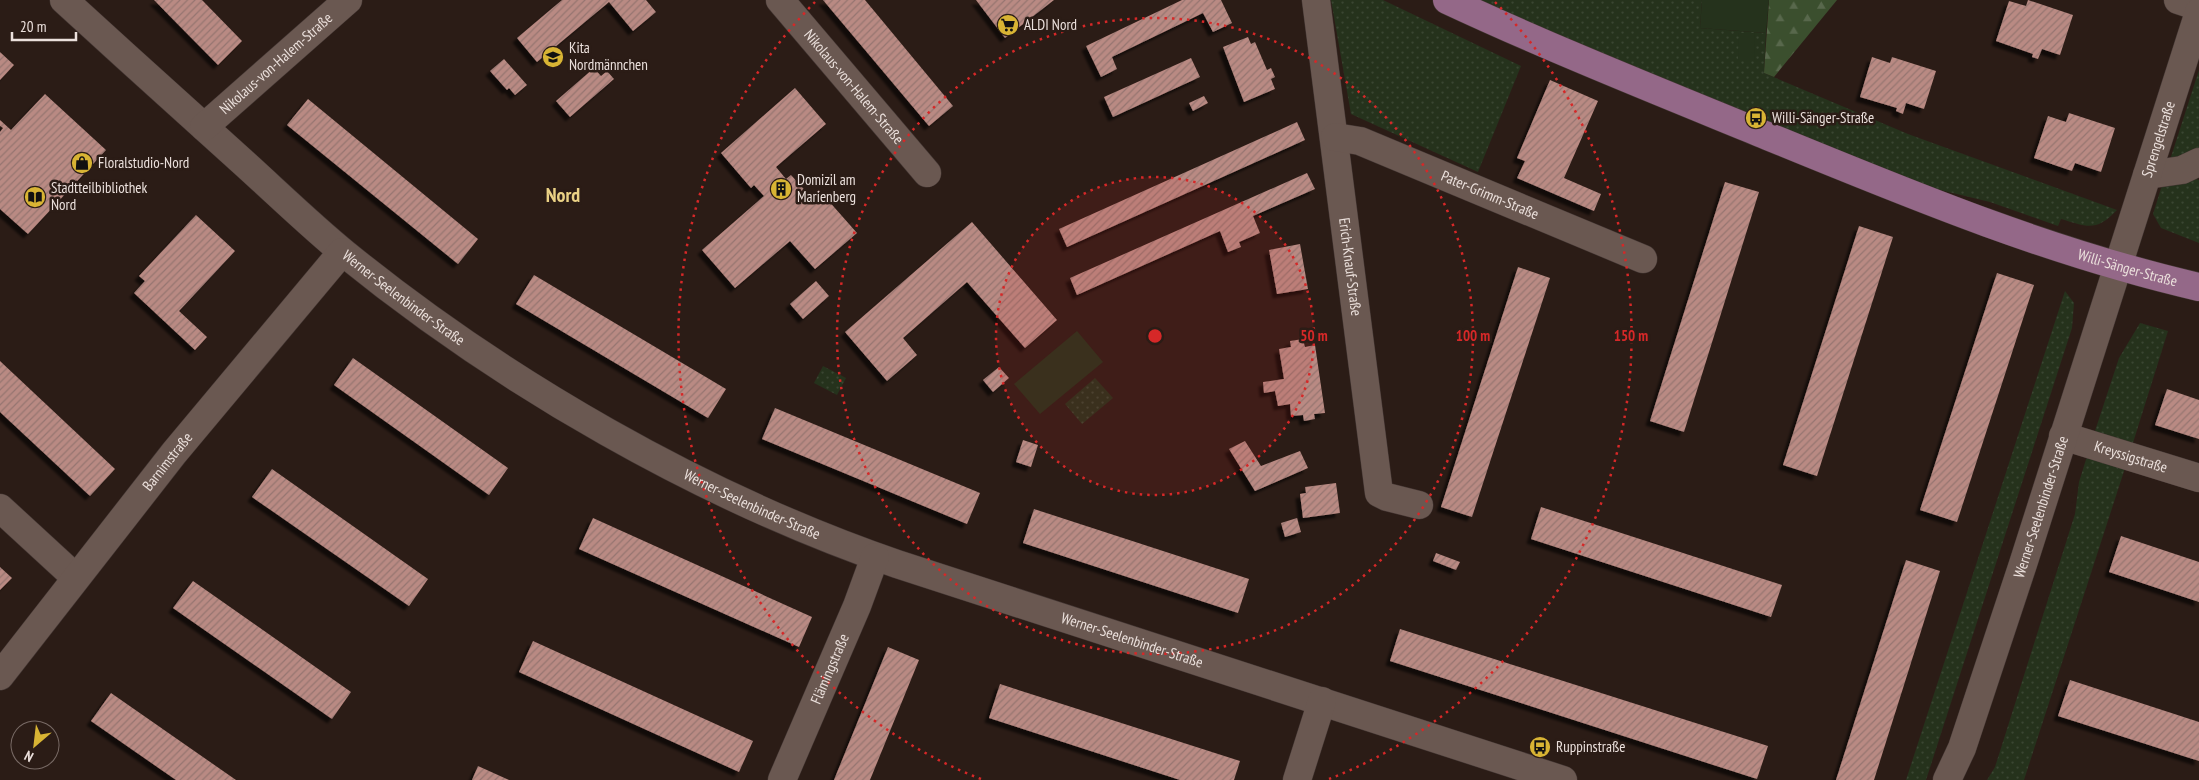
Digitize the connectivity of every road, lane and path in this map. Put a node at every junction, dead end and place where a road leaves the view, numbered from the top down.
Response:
1 (64, 0) edge
2 (348, 0) edge
3 (780, 0) edge
4 (1316, 0) edge
5 (1448, 0) edge
6 (2178, 0) edge
7 (2199, 6) edge
8 (2199, 12) edge
9 (204, 127) junction
10 (1334, 137) junction
11 (2199, 162) edge
12 (927, 173) dead end
13 (2147, 175) junction
14 (342, 252) junction
15 (1643, 259) dead end
16 (2118, 266) junction
17 (2199, 287) edge
18 (2063, 436) junction
19 (2199, 478) edge
20 (1419, 505) dead end
21 (0, 508) edge
22 (875, 556) junction
23 (76, 577) junction
24 (0, 676) edge
25 (1322, 702) junction
26 (1962, 748) junction
27 (782, 780) edge
28 (1297, 780) edge
29 (1562, 780) edge
30 (1947, 780) edge
31 (1957, 780) edge

1 - 9 street, Werner-Seelenbinder-Straße
2 - 9 street, Nikolaus-von-Halem-Straße
3 - 12 street, Nikolaus-von-Halem-Straße
4 - 10 street, Erich-Knauf-Straße
5 - 16 main road, Willi-Sänger-Straße
6 - 7 street
8 - 13 street, Sprengelstraße
9 - 14 street, Werner-Seelenbinder-Straße
10 - 15 street, Pater-Grimm-Straße
10 - 20 street, Erich-Knauf-Straße
11 - 13 street
13 - 16 street, Sprengelstraße
14 - 22 street, Werner-Seelenbinder-Straße
14 - 23 street, Barnimstraße
16 - 17 main road, Willi-Sänger-Straße
16 - 18 street, Werner-Seelenbinder-Straße
18 - 19 street, Kreyssigstraße
18 - 26 street, Werner-Seelenbinder-Straße
21 - 23 street
22 - 25 street, Werner-Seelenbinder-Straße
22 - 27 street, Flämingstraße
23 - 24 street, Barnimstraße
25 - 28 street
25 - 29 street, Werner-Seelenbinder-Straße
26 - 30 street, Werner-Seelenbinder-Straße
26 - 31 street, Werner-Seelenbinder-Straße

